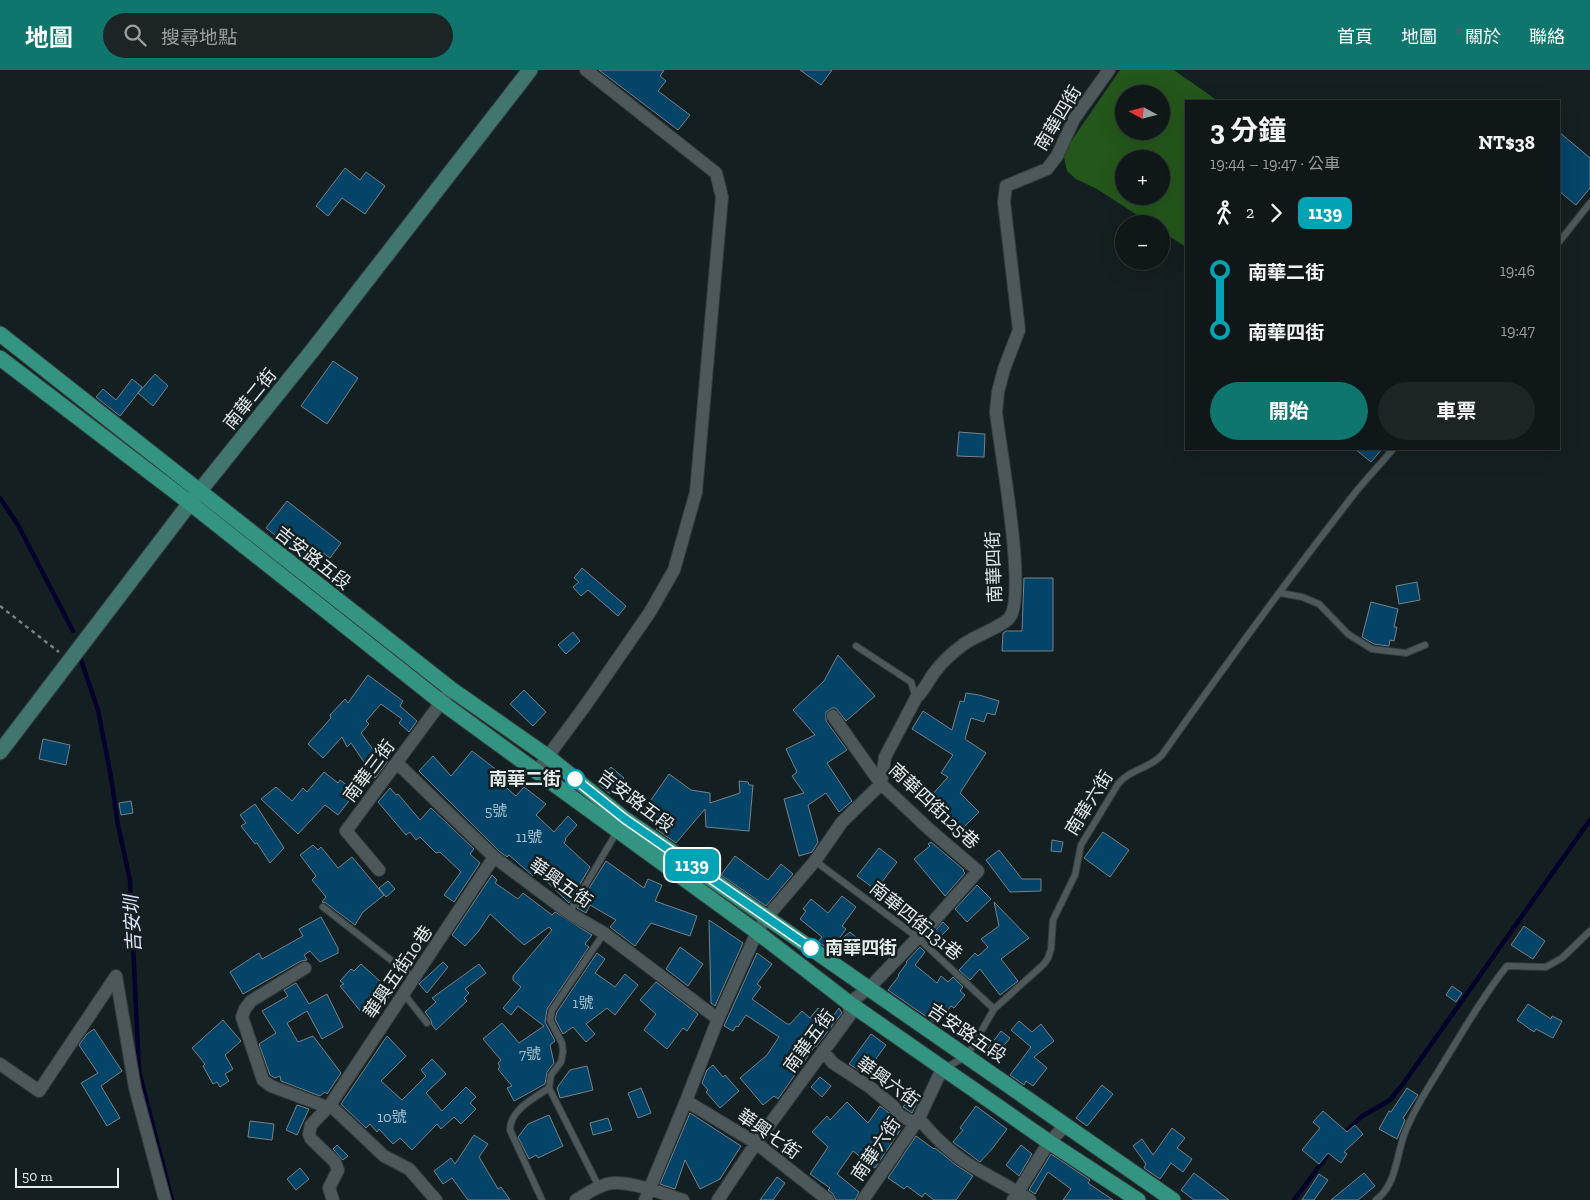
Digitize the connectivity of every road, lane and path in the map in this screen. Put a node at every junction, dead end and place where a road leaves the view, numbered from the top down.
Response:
1 (530, 70) edge
2 (586, 70) edge
3 (1109, 70) edge
4 (1590, 203) edge
5 (1560, 241) edge
6 (0, 334) edge
7 (0, 358) edge
8 (1392, 450) edge
9 (195, 497) junction
10 (1280, 593) junction
11 (0, 606) edge
12 (1424, 645) dead end
13 (856, 646) dead end
14 (70, 661) junction
15 (451, 689) junction
16 (916, 698) junction
17 (441, 702) junction
18 (833, 716) dead end
19 (0, 752) edge
20 (547, 756) junction
21 (397, 763) junction
22 (537, 771) junction
23 (881, 784) junction
24 (621, 825) junction
25 (494, 857) junction
26 (815, 861) junction
27 (379, 870) dead end
28 (978, 871) joint
29 (323, 907) dead end
30 (569, 913) junction
31 (767, 917) junction
32 (1590, 931) edge
33 (757, 932) junction
34 (604, 933) junction
35 (917, 937) junction
36 (305, 968) dead end
37 (414, 978) junction
38 (868, 989) junction
39 (404, 994) junction
40 (849, 1003) junction
41 (994, 1009) junction
42 (718, 1018) junction
43 (427, 1023) dead end
44 (823, 1051) junction
45 (967, 1056) junction
46 (0, 1064) edge
47 (942, 1069) junction
48 (549, 1088) junction
49 (686, 1101) junction
50 (328, 1106) junction
51 (919, 1118) junction
52 (1066, 1125) junction
53 (756, 1142) junction
54 (1049, 1142) junction
55 (599, 1187) junction
56 (647, 1194) edge
57 (1016, 1196) edge
58 (1167, 1198) edge
59 (165, 1200) edge
60 (334, 1200) edge
61 (436, 1200) edge
62 (542, 1200) edge
63 (576, 1200) edge
64 (683, 1200) edge
65 (718, 1200) edge
66 (828, 1200) edge
67 (863, 1200) edge
68 (1030, 1200) edge
69 (1138, 1200) edge
70 (1376, 1200) edge

1 - 9 street, 南華二街
2 - 20 street
3 - 16 street, 南華四街
4 - 5 lane
6 - 9 main road, 吉安路五段
7 - 9 main road, 吉安路五段
8 - 10 lane, 南華六街
9 - 14 street, 南華二街
9 - 15 main road, 吉安路五段
9 - 17 main road, 吉安路五段
10 - 12 lane
10 - 41 lane, 南華六街
11 - 14 path
13 - 16 lane
14 - 19 street, 南華二街
15 - 17 street, 南華三街
15 - 20 main road, 吉安路五段
16 - 23 street, 南華四街
17 - 21 street, 南華三街
17 - 22 main road, 吉安路五段
18 - 23 street, 南華四街125巷
20 - 22 street
20 - 24 main road, 吉安路五段
21 - 25 street, 華興五街
21 - 27 street, 南華三街
22 - 24 main road, 吉安路五段
23 - 26 street
23 - 28 street, 南華四街125巷
24 - 30 lane
24 - 31 main road, 吉安路五段
24 - 33 main road, 吉安路五段
25 - 30 street, 華興五街
25 - 37 street, 華興五街10巷
26 - 31 street
26 - 35 lane, 南華四街131巷
28 - 35 street, 南華五街
29 - 37 lane
30 - 34 street, 華興五街
31 - 33 street
31 - 38 main road, 吉安路五段
32 - 70 lane
33 - 40 main road, 吉安路五段
33 - 42 street
34 - 42 street, 華興五街
34 - 48 lane
35 - 38 street, 南華五街
35 - 41 lane, 南華四街131巷
36 - 50 street
37 - 39 street, 華興五街10巷
38 - 40 street, 南華五街
38 - 45 main road, 吉安路五段
39 - 43 lane
39 - 50 street, 華興五街10巷
40 - 44 street, 南華五街
40 - 47 main road, 吉安路五段
41 - 45 lane, 南華六街
42 - 49 street
44 - 51 street, 華興六街
44 - 53 street, 南華五街
45 - 47 lane
45 - 52 main road, 吉安路五段
46 - 59 street
47 - 51 street, 南華六街
47 - 54 main road, 吉安路五段
48 - 55 lane
48 - 62 lane
49 - 53 street, 華興七街
49 - 56 street
50 - 60 street, 華興五街10巷
50 - 61 street
51 - 57 street, 華興六街
51 - 67 street, 南華六街
52 - 54 street
52 - 58 main road, 吉安路五段
53 - 65 street, 南華五街
53 - 66 street, 華興七街
54 - 57 street
54 - 69 main road, 吉安路五段
55 - 56 street
55 - 63 street
56 - 64 street
57 - 68 street, 華興六街

